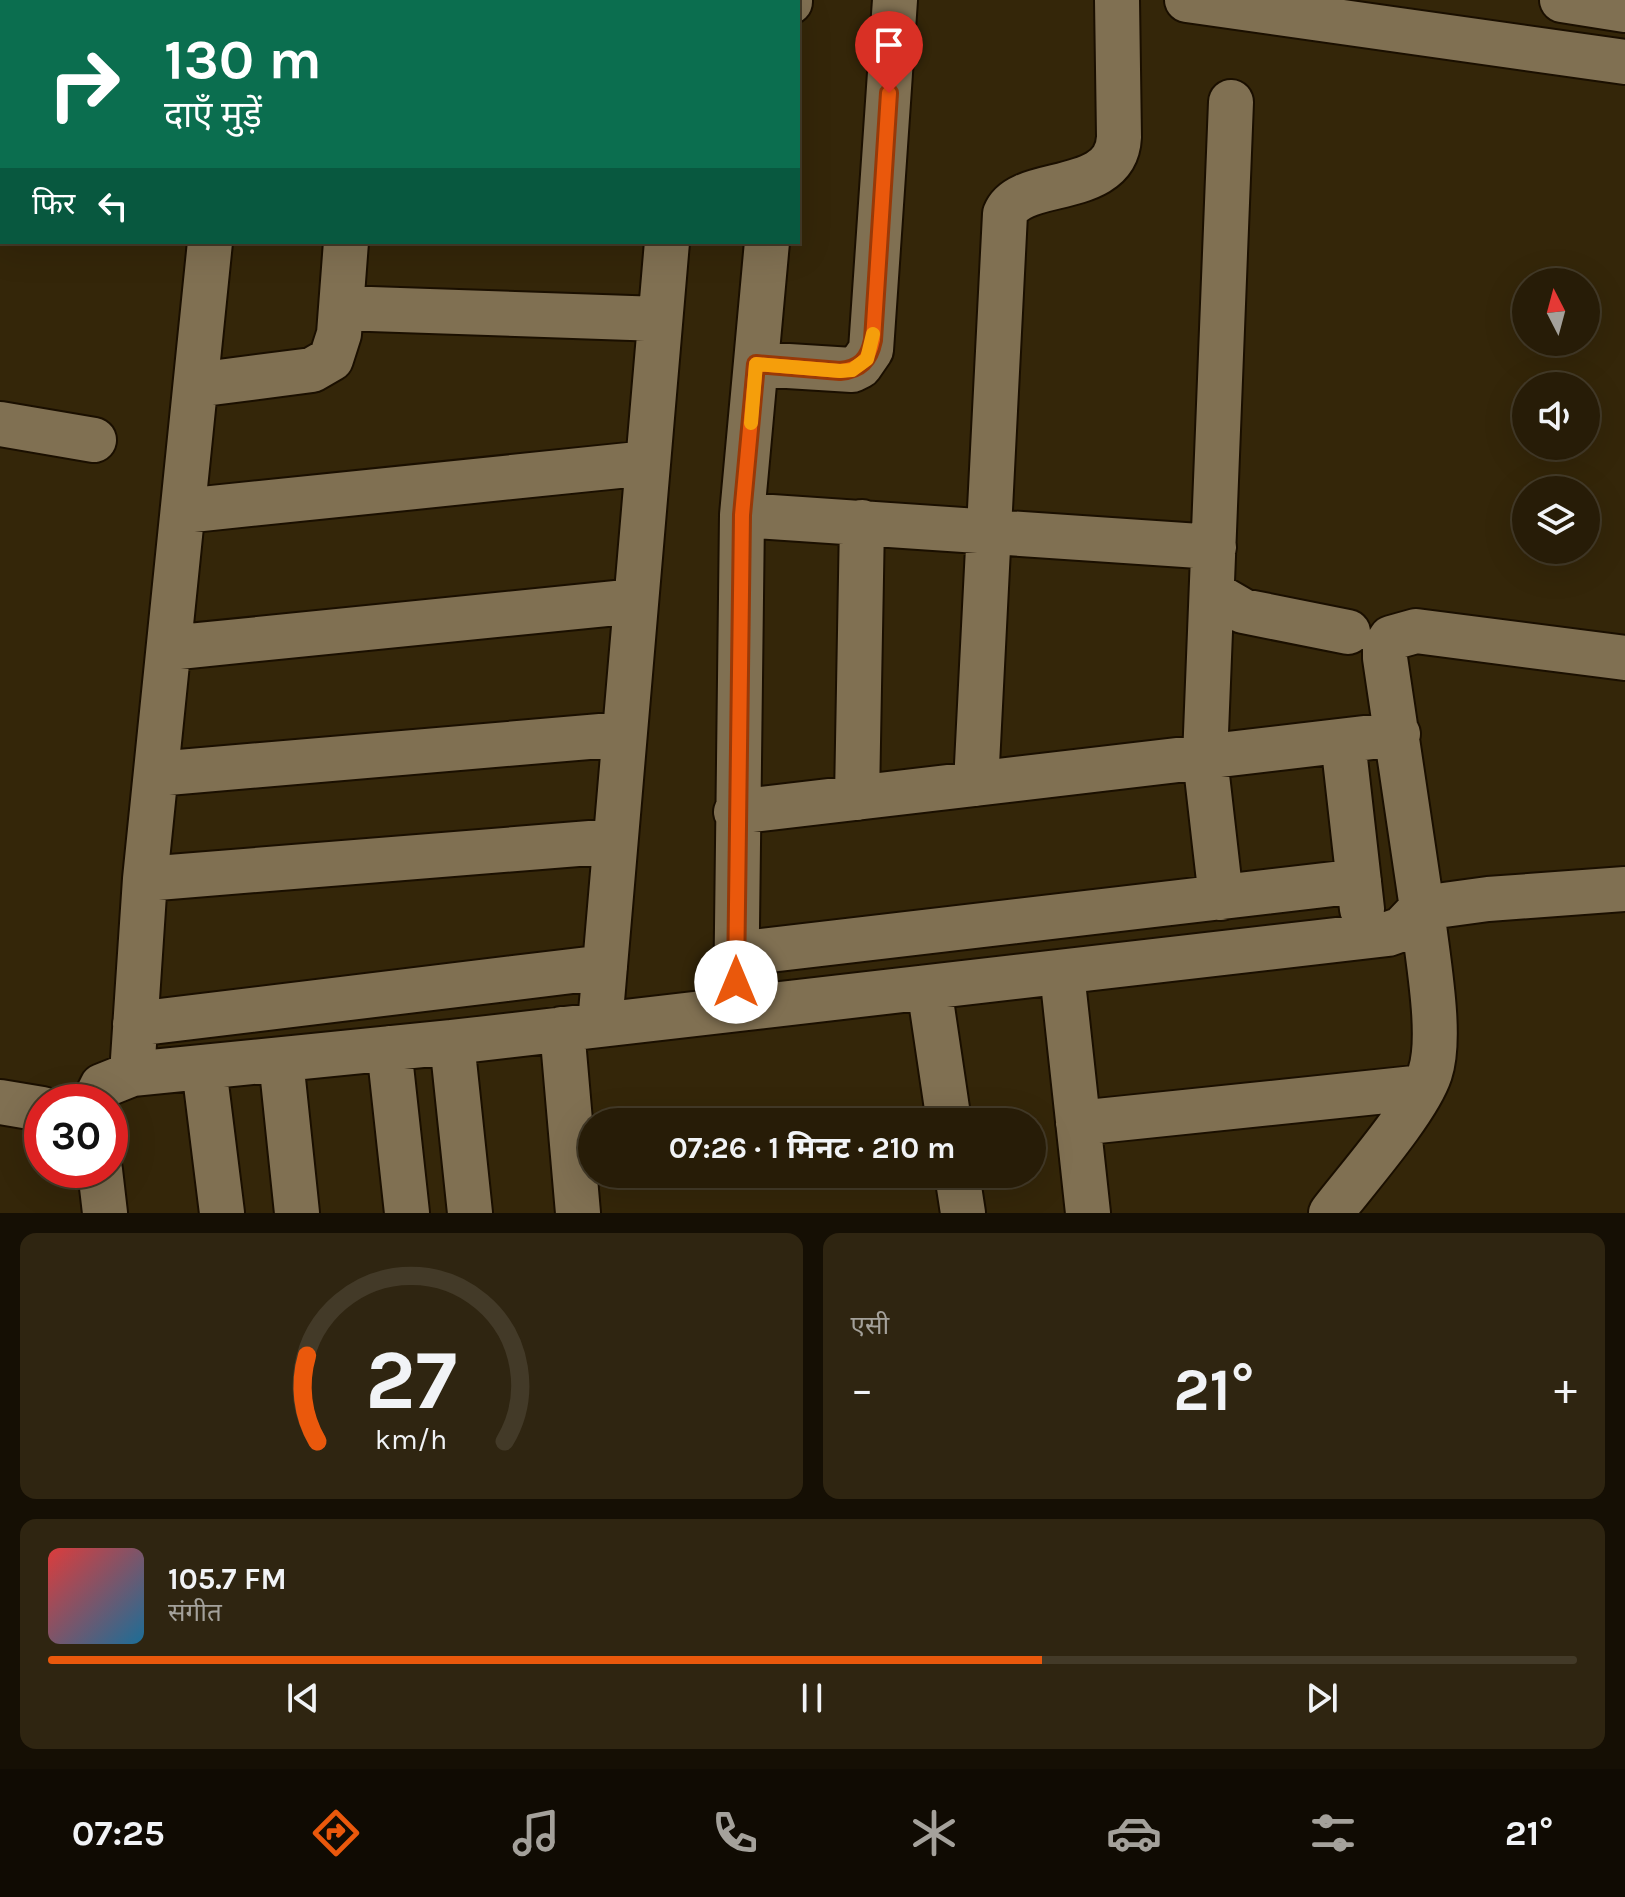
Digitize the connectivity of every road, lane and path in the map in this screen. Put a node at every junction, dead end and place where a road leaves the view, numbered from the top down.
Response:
1 (895, 0) edge
2 (1117, 0) edge
3 (1187, 0) edge
4 (1562, 0) edge
5 (1625, 10) edge
6 (1625, 62) edge
7 (1231, 102) dead end
8 (210, 244) edge
9 (346, 244) edge
10 (667, 244) edge
11 (767, 244) edge
12 (341, 308) junction
13 (660, 319) junction
14 (756, 364) junction
15 (196, 385) junction
16 (0, 424) edge
17 (94, 440) dead end
18 (648, 463) junction
19 (183, 511) junction
20 (742, 515) junction
21 (862, 522) junction
22 (989, 530) junction
23 (1214, 547) junction
24 (1212, 593) junction
25 (636, 601) junction
26 (1348, 632) dead end
27 (169, 648) junction
28 (1625, 658) edge
29 (624, 734) junction
30 (1398, 734) junction
31 (1343, 741) junction
32 (1205, 758) junction
33 (156, 774) junction
34 (976, 784) junction
35 (857, 798) junction
36 (736, 812) junction
37 (615, 841) junction
38 (145, 879) junction
39 (1359, 881) junction
40 (1625, 889) edge
41 (1221, 898) junction
42 (1422, 908) junction
43 (1365, 938) junction
44 (736, 954) junction
45 (605, 967) junction
46 (1062, 973) junction
47 (929, 987) junction
48 (736, 1009) junction
49 (135, 1024) junction
50 (581, 1026) junction
51 (452, 1042) junction
52 (389, 1048) junction
53 (281, 1060) junction
54 (204, 1068) junction
55 (132, 1074) junction
56 (107, 1084) edge
57 (1424, 1087) junction
58 (0, 1102) edge
59 (24, 1106) edge
60 (584, 1108) edge
61 (947, 1108) edge
62 (1078, 1123) junction
63 (102, 1188) edge
64 (959, 1188) edge
65 (105, 1213) edge
66 (222, 1213) edge
67 (297, 1213) edge
68 (407, 1213) edge
69 (470, 1213) edge
70 (963, 1213) edge
71 (1088, 1213) edge
72 (1331, 1213) edge

1 - 14 street
2 - 22 street
3 - 6 street
4 - 5 street
7 - 23 street
8 - 15 street
9 - 12 street
10 - 13 street
11 - 14 street
12 - 13 street
12 - 15 street
13 - 18 street
14 - 20 street
15 - 19 street
16 - 17 street
18 - 19 street
18 - 25 street
19 - 27 street
20 - 21 street
20 - 36 street
21 - 22 street
21 - 35 street
22 - 23 street
22 - 34 street
23 - 24 street
24 - 26 street
24 - 32 street
25 - 27 street
25 - 29 street
27 - 33 street
28 - 30 street
29 - 33 street
29 - 37 street
30 - 31 street
30 - 42 street
31 - 32 street
31 - 39 street
32 - 34 street
32 - 41 street
33 - 38 street
34 - 35 street
35 - 36 street
36 - 44 street
37 - 38 street
37 - 45 street
38 - 49 street
39 - 41 street
39 - 43 street
40 - 42 street
41 - 44 street
42 - 43 street
42 - 57 street
43 - 46 street
44 - 48 street
45 - 49 street
45 - 50 street
46 - 47 street
46 - 62 street
47 - 48 street
47 - 61 street
48 - 50 street
49 - 55 street
50 - 51 street
50 - 60 street
51 - 52 street
51 - 69 street
52 - 53 street
52 - 68 street
53 - 54 street
53 - 67 street
54 - 55 street
54 - 66 street
55 - 56 street
57 - 62 street
57 - 72 street
58 - 59 street
62 - 71 street
63 - 65 street
64 - 70 street

